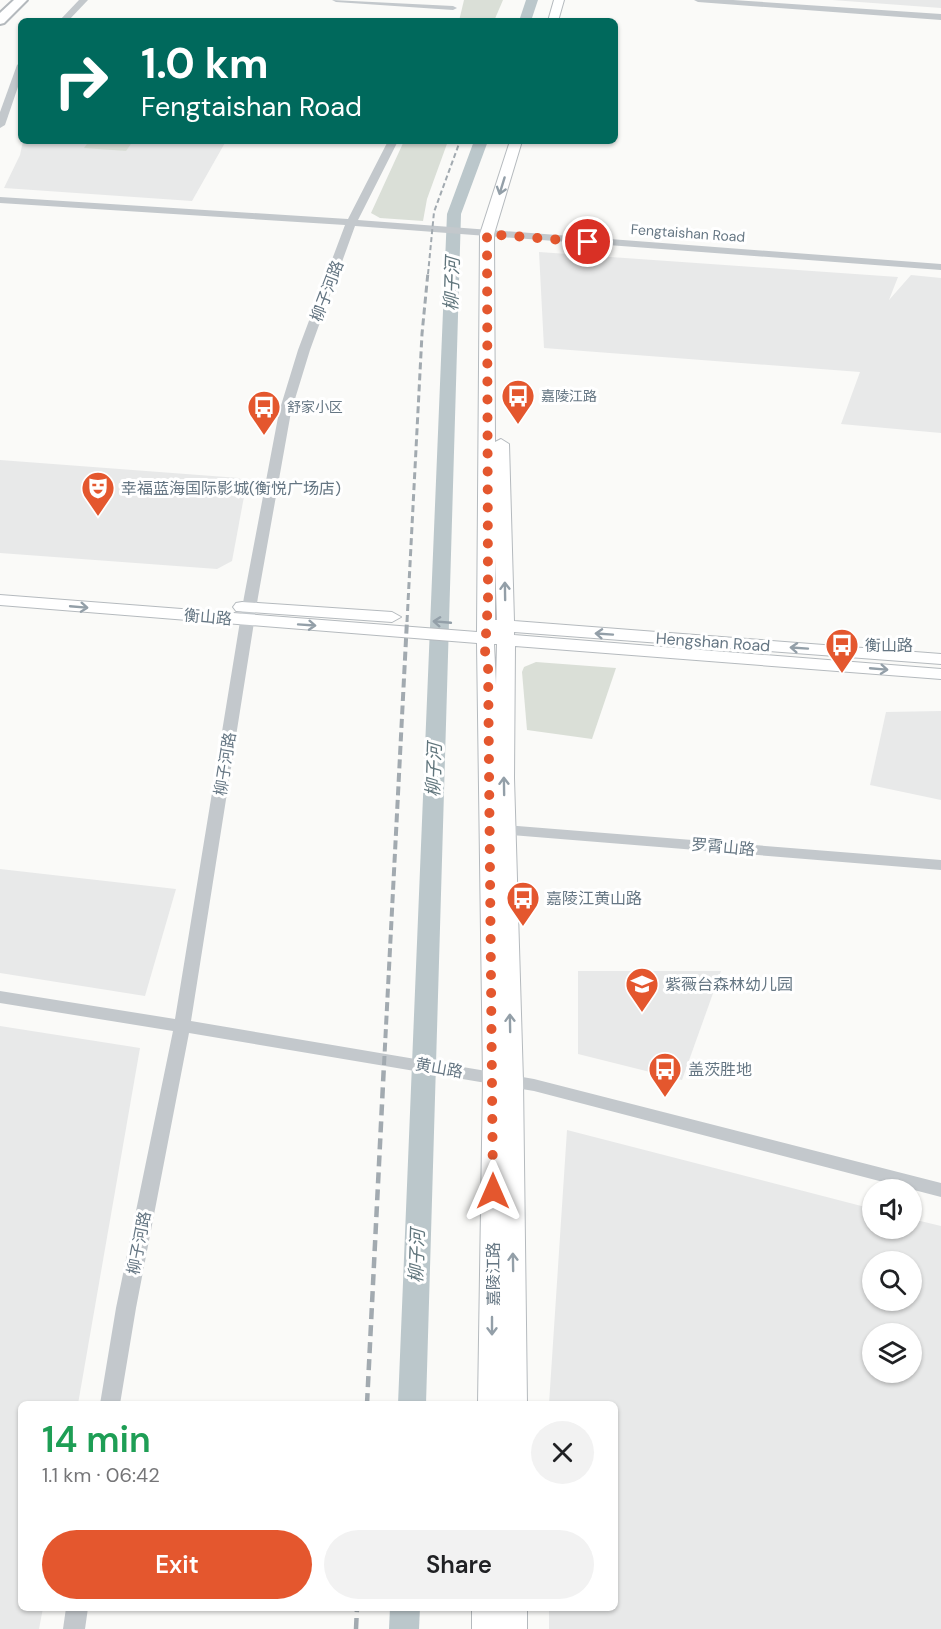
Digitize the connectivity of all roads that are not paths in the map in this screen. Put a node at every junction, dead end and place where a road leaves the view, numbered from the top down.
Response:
1 (10, 0) edge
2 (21, 0) edge
3 (84, 0) edge
4 (336, 0) edge
5 (559, 0) edge
6 (570, 0) edge
7 (699, 0) edge
8 (454, 8) edge
9 (0, 10) edge
10 (941, 16) edge
11 (66, 18) edge
12 (554, 18) edge
13 (565, 18) edge
14 (0, 20) edge
15 (18, 74) edge
16 (0, 125) edge
17 (391, 144) edge
18 (515, 144) edge
19 (526, 144) edge
20 (0, 202) edge
21 (351, 224) junction
22 (487, 233) junction
23 (941, 268) edge
24 (0, 587) edge
25 (0, 600) edge
26 (249, 614) junction
27 (476, 631) junction
28 (505, 634) junction
29 (941, 659) edge
30 (941, 674) edge
31 (505, 830) junction
32 (941, 865) edge
33 (0, 997) edge
34 (182, 1026) junction
35 (492, 1078) junction
36 (941, 1190) edge
37 (110, 1401) edge
38 (491, 1401) edge
39 (514, 1401) edge
40 (77, 1611) edge
41 (486, 1611) edge
42 (513, 1611) edge
43 (74, 1629) edge
44 (486, 1629) edge
45 (513, 1629) edge

1 - 9 highway
2 - 14 highway
3 - 11 street
4 - 8 street
5 - 12 main road
6 - 13 main road
7 - 10 street
15 - 16 street
17 - 21 street, 柳子河路
18 -> 22 main road, 嘉陵江路
19 - 22 main road, 嘉陵江路
20 - 21 street, Fengtaishan Road
21 - 22 street, Fengtaishan Road
21 - 26 street, 柳子河路
22 - 23 street, Fengtaishan Road
22 - 27 main road, 嘉陵江路
28 -> 22 main road, 嘉陵江路
24 - 26 main road
25 -> 26 main road, 衡山路
26 - 27 main road, 衡山路
26 - 34 street, 柳子河路
27 - 28 main road, Hengshan Road
27 - 35 main road, 嘉陵江路
29 -> 28 main road, Hengshan Road
28 -> 30 main road, Hengshan Road
31 -> 28 main road, 嘉陵江路
31 - 32 street, 罗霄山路
35 -> 31 main road, 嘉陵江路
33 - 34 street, 黄山路
34 - 35 street, 黄山路
34 - 37 street, 柳子河路
35 - 36 street, 黄山路
35 -> 38 main road, 嘉陵江路
39 -> 35 main road, 嘉陵江路
40 - 43 street
41 - 44 main road
42 - 45 main road

